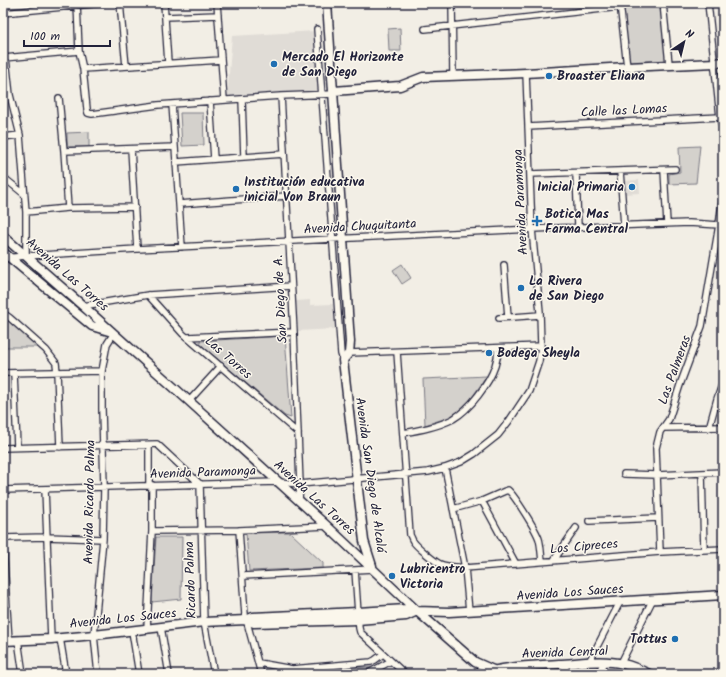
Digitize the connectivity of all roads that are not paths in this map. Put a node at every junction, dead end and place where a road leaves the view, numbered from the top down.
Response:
1 (103, 3) edge
2 (120, 3) edge
3 (164, 3) edge
4 (217, 3) edge
5 (327, 3) edge
6 (452, 3) edge
7 (663, 3) edge
8 (708, 3) edge
9 (77, 4) edge
10 (620, 5) edge
11 (3, 13) edge
12 (218, 15) junction
13 (165, 17) junction
14 (452, 26) junction
15 (317, 29) dead end
16 (425, 29) dead end
17 (79, 51) junction
18 (5, 58) edge
19 (221, 60) junction
20 (332, 61) junction
21 (320, 62) junction
22 (719, 62) edge
23 (168, 63) junction
24 (669, 64) junction
25 (126, 66) junction
26 (627, 67) junction
27 (83, 69) junction
28 (526, 73) junction
29 (453, 76) junction
30 (334, 92) junction
31 (323, 94) junction
32 (10, 95) junction
33 (3, 96) edge
34 (281, 96) junction
35 (59, 98) dead end
36 (242, 99) junction
37 (224, 100) junction
38 (210, 101) junction
39 (172, 104) junction
40 (721, 106) edge
41 (720, 117) junction
42 (528, 127) junction
43 (723, 132) edge
44 (20, 135) junction
45 (3, 137) edge
46 (175, 147) junction
47 (131, 149) junction
48 (64, 151) junction
49 (284, 154) junction
50 (244, 157) junction
51 (214, 159) junction
52 (176, 162) junction
53 (675, 169) dead end
54 (664, 170) junction
55 (620, 171) junction
56 (576, 173) junction
57 (530, 174) junction
58 (3, 177) edge
59 (24, 194) junction
60 (723, 195) edge
61 (286, 196) junction
62 (179, 204) junction
63 (135, 207) junction
64 (68, 208) junction
65 (26, 212) junction
66 (667, 224) junction
67 (624, 225) junction
68 (719, 225) junction
69 (578, 227) junction
70 (532, 229) junction
71 (3, 236) edge
72 (333, 239) junction
73 (343, 239) junction
74 (289, 241) junction
75 (182, 247) junction
76 (137, 249) junction
77 (3, 252) edge
78 (26, 256) junction
79 (6, 258) edge
80 (504, 265) dead end
81 (291, 286) junction
82 (148, 296) junction
83 (84, 306) junction
84 (3, 313) edge
85 (540, 315) junction
86 (508, 317) junction
87 (499, 318) dead end
88 (294, 332) junction
89 (114, 333) junction
90 (188, 337) junction
91 (540, 346) junction
92 (498, 348) junction
93 (398, 352) junction
94 (349, 353) junction
95 (343, 360) junction
96 (221, 366) junction
97 (102, 371) junction
98 (57, 372) junction
99 (3, 373) edge
100 (14, 373) junction
101 (723, 382) edge
102 (720, 400) edge
103 (189, 401) junction
104 (723, 427) edge
105 (663, 428) junction
106 (709, 428) junction
107 (298, 432) junction
108 (403, 433) junction
109 (150, 444) junction
110 (103, 446) junction
111 (18, 447) junction
112 (60, 447) junction
113 (3, 448) edge
114 (445, 468) junction
115 (723, 472) edge
116 (702, 473) junction
117 (624, 474) dead end
118 (405, 475) junction
119 (657, 475) junction
120 (357, 478) junction
121 (278, 482) junction
122 (200, 484) junction
123 (300, 484) junction
124 (151, 486) junction
125 (104, 487) junction
126 (45, 488) junction
127 (3, 490) edge
128 (299, 500) junction
129 (482, 501) junction
130 (453, 509) junction
131 (658, 518) junction
132 (589, 521) dead end
133 (327, 526) junction
134 (576, 528) dead end
135 (201, 530) junction
136 (239, 530) junction
137 (152, 531) junction
138 (47, 537) junction
139 (3, 538) edge
140 (103, 539) junction
141 (3, 544) edge
142 (723, 549) edge
143 (704, 550) junction
144 (660, 552) junction
145 (554, 560) junction
146 (542, 561) junction
147 (516, 564) junction
148 (465, 568) junction
149 (373, 569) junction
150 (354, 570) junction
151 (4, 576) edge
152 (243, 576) junction
153 (723, 595) edge
154 (653, 599) junction
155 (620, 602) junction
156 (418, 611) junction
157 (469, 611) junction
158 (358, 616) junction
159 (246, 620) junction
160 (204, 622) junction
161 (161, 627) junction
162 (147, 629) junction
163 (132, 631) junction
164 (94, 635) junction
165 (60, 638) junction
166 (51, 639) junction
167 (18, 640) junction
168 (6, 641) edge
169 (383, 654) junction
170 (392, 661) junction
171 (589, 662) junction
172 (604, 662) junction
173 (259, 663) junction
174 (568, 663) junction
175 (620, 664) junction
176 (492, 670) junction
177 (23, 674) edge
178 (66, 674) edge
179 (98, 674) edge
180 (139, 674) edge
181 (169, 674) edge
182 (214, 674) edge
183 (261, 674) edge
184 (367, 674) edge
185 (405, 674) edge
186 (480, 674) edge
187 (501, 674) edge
188 (562, 674) edge
189 (598, 674) edge
190 (649, 674) edge

1 - 9 street
2 - 25 street
3 - 13 street
4 - 12 street
5 - 20 street
6 - 14 street
7 - 24 street
8 - 22 street
9 - 11 street
9 - 17 street
10 - 14 street
10 - 26 street
12 - 13 street
12 - 19 street
13 - 23 street
14 - 16 street
14 - 29 street
15 - 21 street, Avenida San Diego de Alcalá
17 - 18 street
17 - 27 street
18 - 32 street
19 - 23 street
19 - 37 street
20 - 21 street
20 - 30 street
21 - 31 street, Avenida San Diego de Alcalá
22 - 24 street
22 - 40 street
23 - 25 street
24 - 26 street
25 - 27 street
26 - 28 street
27 - 39 street
28 - 29 street
28 - 42 street, Avenida Paramonga
29 - 30 street
30 - 31 street
30 - 73 street
31 - 34 street
31 - 72 street, Avenida San Diego de Alcalá
32 - 33 street
32 - 44 street
34 - 36 street
34 - 49 street, San Diego de A.
35 - 48 street
36 - 37 street
36 - 50 street
37 - 38 street
38 - 39 street
38 - 51 street
39 - 46 street
40 - 41 street
41 - 42 street, Calle las Lomas
41 - 43 street
42 - 57 street, Avenida Paramonga
44 - 45 street
44 - 59 street
46 - 47 street
46 - 52 street
47 - 48 street
47 - 63 street
48 - 64 street
49 - 50 street
49 - 61 street, San Diego de A.
50 - 51 street
51 - 52 street
52 - 62 street
53 - 54 street
54 - 55 street
54 - 66 street
55 - 56 street
55 - 67 street
56 - 57 street
56 - 69 street
57 - 70 street, Avenida Paramonga
58 - 59 street
59 - 65 street
60 - 68 street, Las Palmeras
61 - 62 street
61 - 74 street, San Diego de A.
62 - 75 street
63 - 64 street
63 - 76 street
64 - 65 street
65 - 78 street
66 - 67 street, Avenida Chuquitanta
66 - 68 street, Avenida Chuquitanta
67 - 69 street, Avenida Chuquitanta
68 - 105 street, Las Palmeras
69 - 70 street, Avenida Chuquitanta
70 - 73 street, Avenida Chuquitanta
70 - 85 street, Avenida Paramonga
71 - 78 street, Avenida Las Torres
72 - 73 street, Avenida Chuquitanta
72 - 74 street, Avenida Chuquitanta
72 - 95 street, Avenida San Diego de Alcalá
73 - 94 street
74 - 75 street, Avenida Chuquitanta
74 - 81 street, San Diego de A.
75 - 76 street, Avenida Chuquitanta
76 - 78 street, Avenida Chuquitanta
77 - 79 street, Avenida Las Torres
78 - 79 street, Avenida Chuquitanta
78 - 83 street, Avenida Las Torres
79 - 89 street, Avenida Las Torres
80 - 86 street
81 - 82 street
81 - 88 street, San Diego de A.
82 - 83 street
82 - 90 street, Las Torres
83 - 89 street, Avenida Las Torres
84 - 98 street
85 - 86 street
85 - 91 street, Avenida Paramonga
86 - 87 street
88 - 90 street
88 - 107 street, San Diego de A.
89 - 97 street, Avenida Ricardo Palma
89 - 103 street, Avenida Las Torres
90 - 96 street, Las Torres
91 - 92 street
91 - 114 street, Avenida Paramonga
92 - 93 street
92 - 108 street
93 - 94 street
93 - 108 street
94 - 95 street
95 - 120 street, Avenida San Diego de Alcalá
96 - 103 street
96 - 107 street, Las Torres
97 - 98 street
97 - 110 street, Avenida Ricardo Palma
98 - 100 street
98 - 112 street
99 - 100 street
100 - 111 street
101 - 102 street
102 - 106 street
103 - 121 street, Avenida Las Torres
104 - 106 street
105 - 106 street
105 - 119 street, Las Palmeras
107 - 123 street, San Diego de A.
108 - 118 street
109 - 110 street
109 - 122 street
109 - 124 street
110 - 112 street
110 - 125 street, Avenida Ricardo Palma
111 - 112 street
111 - 113 street
114 - 118 street, Avenida Paramonga
114 - 130 street
115 - 116 street
116 - 119 street
116 - 143 street
117 - 119 street
118 - 120 street, Avenida Paramonga
118 - 148 street, Los Cipreces
119 - 131 street, Las Palmeras
120 - 123 street, Avenida Paramonga
120 - 149 street, Avenida San Diego de Alcalá
121 - 122 street, Avenida Paramonga
121 - 123 street, Avenida Paramonga
121 - 128 street, Avenida Las Torres
122 - 124 street, Avenida Paramonga
122 - 135 street, Ricardo Palma
123 - 128 street, San Diego de A.
124 - 125 street, Avenida Paramonga
124 - 137 street
125 - 126 street, Avenida Paramonga
125 - 140 street, Avenida Ricardo Palma
126 - 127 street, Avenida Paramonga
126 - 138 street
128 - 133 street, Avenida Las Torres
129 - 130 street
129 - 146 street
129 - 147 street
130 - 148 street
131 - 132 street
131 - 144 street, Las Palmeras
133 - 136 street
133 - 149 street, Avenida Las Torres
134 - 145 street
135 - 136 street
135 - 137 street
135 - 160 street, Ricardo Palma
136 - 152 street
137 - 162 street
138 - 139 street
138 - 140 street
138 - 166 street
140 - 164 street, Avenida Ricardo Palma
141 - 151 street
142 - 143 street, Los Cipreces
143 - 144 street, Los Cipreces
144 - 145 street, Los Cipreces
145 - 146 street, Los Cipreces
146 - 147 street, Los Cipreces
147 - 148 street, Los Cipreces
148 - 157 street
149 - 150 street
149 - 156 street, Avenida Las Torres
150 - 152 street
150 - 158 street
151 - 168 street
152 - 159 street
153 - 154 street, Avenida Los Sauces
154 - 155 street, Avenida Los Sauces
154 - 175 street
155 - 157 street, Avenida Los Sauces
155 - 171 street
156 - 157 street, Avenida Los Sauces
156 - 158 street, Avenida Los Sauces
156 - 176 street, Avenida Las Torres
158 - 159 street, Avenida Los Sauces
158 - 169 street
159 - 160 street, Avenida Los Sauces
159 - 173 street
160 - 161 street, Avenida Los Sauces
160 - 182 street, Ricardo Palma
161 - 162 street, Avenida Los Sauces
161 - 181 street
162 - 163 street, Avenida Los Sauces
163 - 164 street, Avenida Los Sauces
163 - 180 street
164 - 165 street, Avenida Los Sauces
164 - 179 street, Avenida Ricardo Palma
165 - 166 street, Avenida Los Sauces
165 - 178 street
166 - 167 street, Avenida Los Sauces
167 - 168 street, Avenida Los Sauces
167 - 177 street
169 - 170 street
169 - 173 street
170 - 184 street
170 - 185 street
171 - 172 street, Avenida Central
171 - 174 street, Avenida Central
172 - 175 street, Avenida Central
172 - 189 street
173 - 183 street
174 - 176 street, Avenida Central
174 - 188 street
175 - 190 street, Avenida Central
176 - 186 street, Avenida Central
176 - 187 street, Avenida Las Torres

